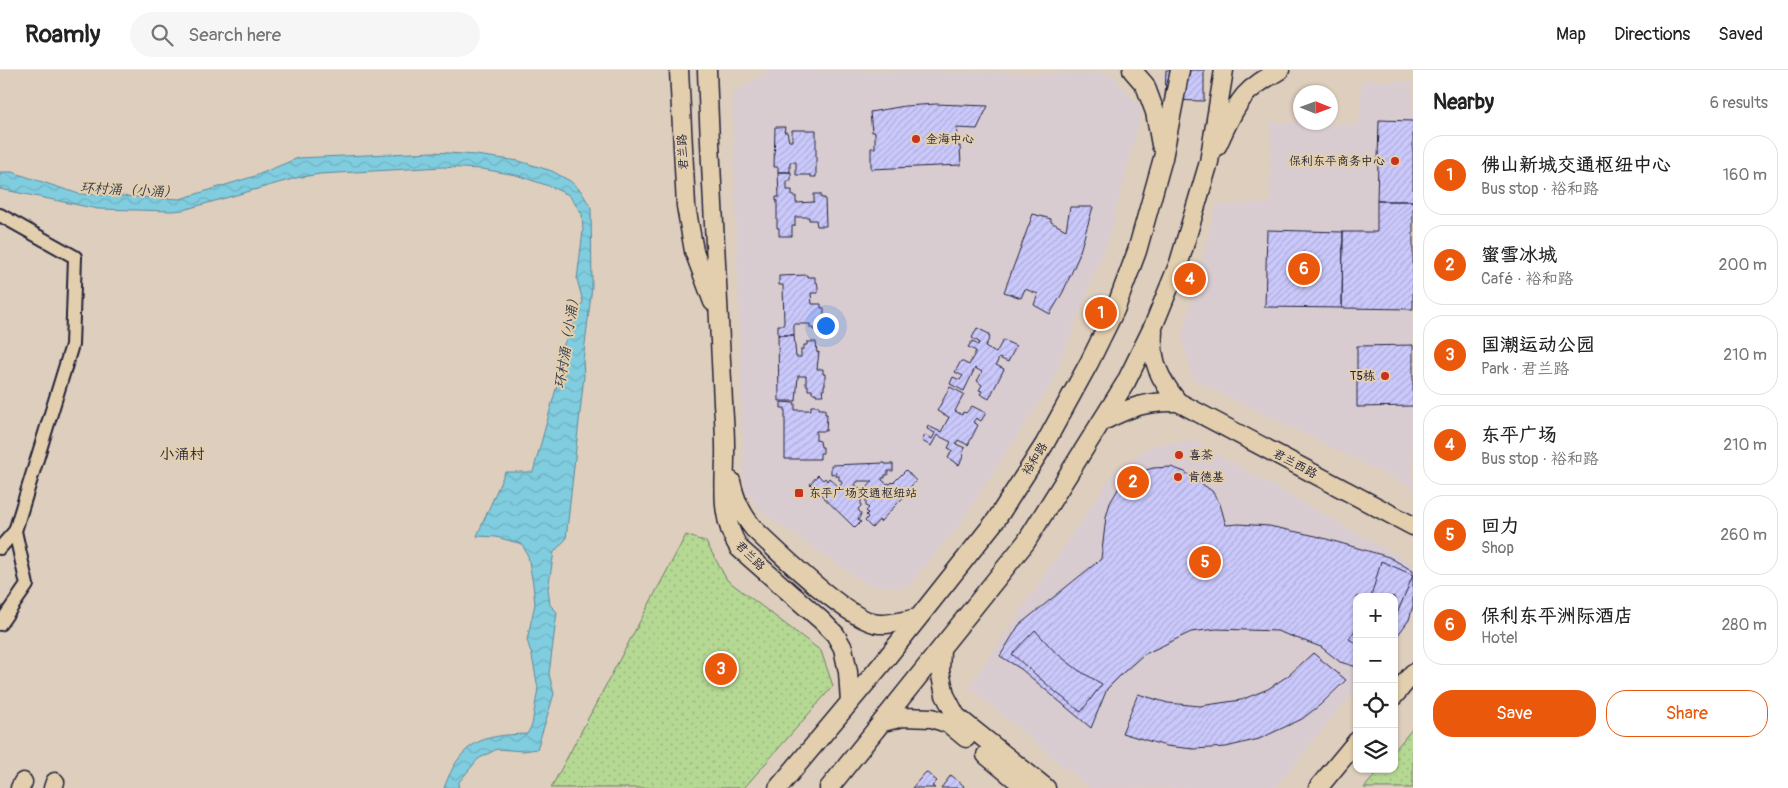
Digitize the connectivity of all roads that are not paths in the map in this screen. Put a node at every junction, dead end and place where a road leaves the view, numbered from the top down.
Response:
1 (679, 70) edge
2 (707, 70) edge
3 (1132, 70) edge
4 (1180, 70) edge
5 (1224, 70) edge
6 (1280, 70) edge
7 (1163, 158) junction
8 (1209, 162) junction
9 (0, 216) edge
10 (719, 319) junction
11 (1153, 327) junction
12 (1178, 402) junction
13 (1103, 421) junction
14 (725, 445) junction
15 (1413, 526) edge
16 (16, 531) junction
17 (0, 548) edge
18 (918, 618) junction
19 (0, 624) edge
20 (941, 650) junction
21 (1413, 673) edge
22 (1398, 691) edge
23 (850, 702) junction
24 (883, 722) junction
25 (1353, 747) edge
26 (778, 788) edge
27 (829, 788) edge
28 (1026, 788) edge
29 (1046, 788) edge
30 (1318, 788) edge

1 - 10 street, 君兰路
2 - 10 street, 君兰路
3 - 7 street
4 - 7 street, 裕和路
5 - 8 street
6 - 8 street
7 - 18 street, 裕和路
8 - 11 street
9 - 16 street
10 - 14 street, 君兰路
11 - 12 street
11 - 13 street
12 - 13 street
12 - 15 street, 君兰西路
13 - 20 street
14 - 18 street
14 - 23 street, 君兰路
16 - 17 street
16 - 19 street
18 - 23 street, 裕和路
20 - 24 street
20 - 29 street
21 - 22 street
23 - 26 street, 裕和路
24 - 27 street
24 - 28 street
25 - 30 street

